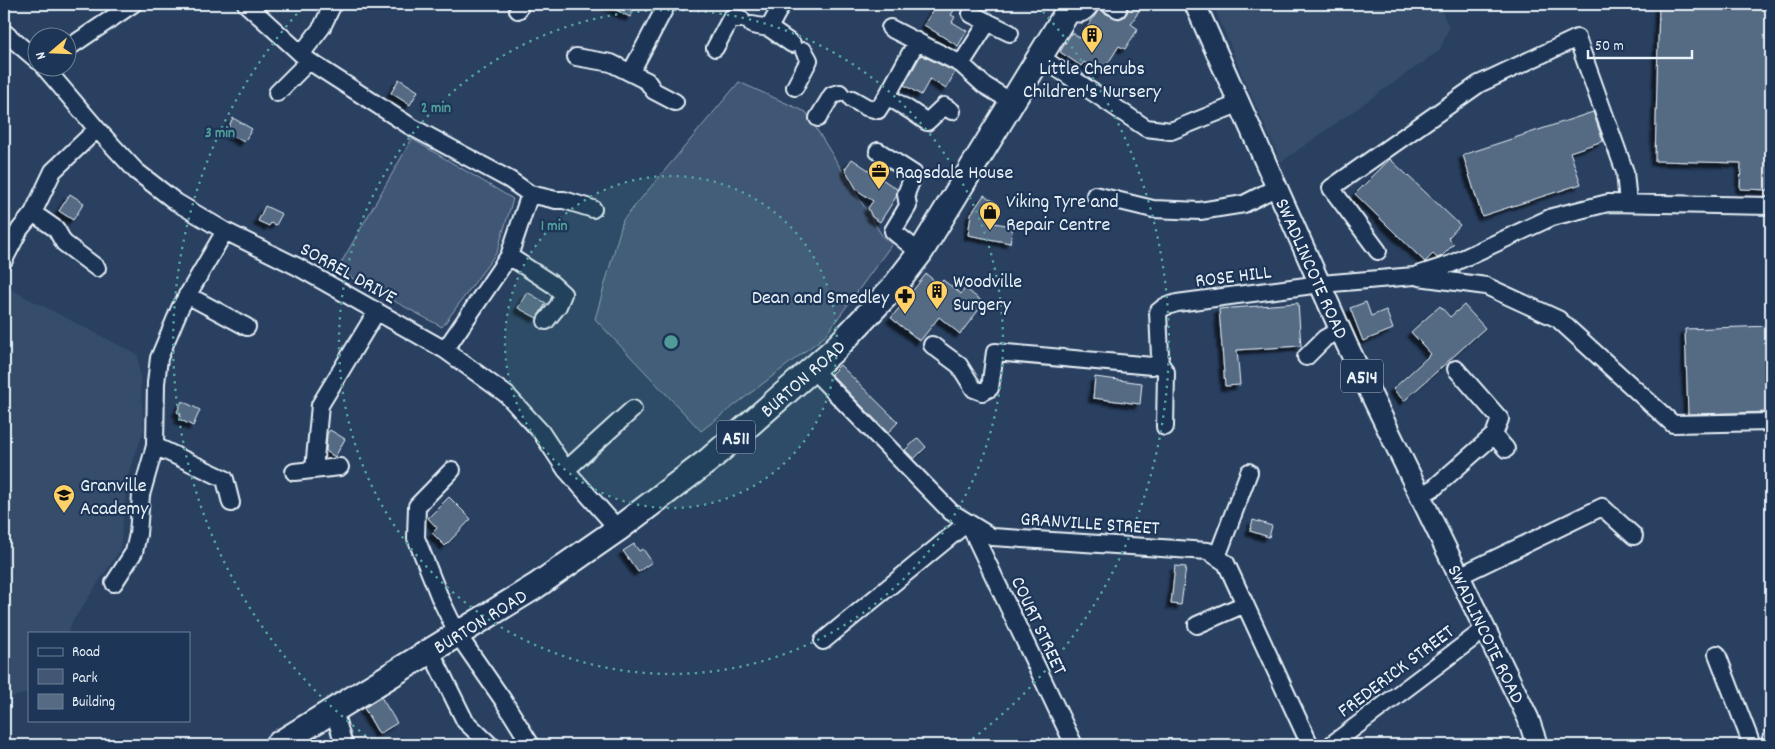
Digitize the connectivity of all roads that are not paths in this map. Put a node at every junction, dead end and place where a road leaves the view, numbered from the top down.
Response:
1 (133, 4) edge
2 (246, 4) edge
3 (333, 4) edge
4 (667, 4) edge
5 (782, 4) edge
6 (1091, 4) edge
7 (1195, 4) edge
8 (1070, 7) edge
9 (971, 14) dead end
10 (988, 22) junction
11 (768, 28) junction
12 (890, 28) dead end
13 (4, 32) edge
14 (1010, 33) dead end
15 (78, 41) edge
16 (917, 41) junction
17 (715, 48) dead end
18 (28, 52) edge
19 (1039, 56) junction
20 (305, 57) junction
21 (576, 57) dead end
22 (961, 64) junction
23 (631, 72) junction
24 (54, 78) edge
25 (795, 87) dead end
26 (277, 93) dead end
27 (675, 102) dead end
28 (1012, 102) junction
29 (883, 103) junction
30 (1238, 104) junction
31 (952, 111) dead end
32 (818, 118) dead end
33 (97, 129) junction
34 (878, 151) dead end
35 (1277, 187) junction
36 (530, 194) junction
37 (1095, 196) dead end
38 (1628, 203) junction
39 (1771, 206) edge
40 (593, 209) dead end
41 (32, 212) junction
42 (224, 231) junction
43 (1378, 251) dead end
44 (920, 253) junction
45 (509, 256) junction
46 (4, 260) edge
47 (97, 268) dead end
48 (1414, 276) junction
49 (1321, 284) junction
50 (187, 296) junction
51 (377, 310) junction
52 (546, 321) dead end
53 (247, 327) dead end
54 (1340, 330) junction
55 (932, 345) dead end
56 (445, 350) junction
57 (1306, 357) dead end
58 (1159, 362) junction
59 (1456, 369) dead end
60 (813, 370) junction
61 (633, 409) dead end
62 (1771, 422) edge
63 (1165, 428) dead end
64 (1494, 434) junction
65 (155, 446) junction
66 (1506, 449) dead end
67 (340, 467) dead end
68 (314, 470) junction
69 (452, 470) dead end
70 (566, 470) junction
71 (294, 472) dead end
72 (1248, 472) dead end
73 (1420, 496) junction
74 (231, 503) dead end
75 (968, 522) junction
76 (618, 529) junction
77 (1634, 536) dead end
78 (1217, 557) junction
79 (1459, 576) junction
80 (114, 583) dead end
81 (1245, 604) junction
82 (1197, 625) dead end
83 (1484, 629) junction
84 (458, 635) junction
85 (823, 641) dead end
86 (431, 652) junction
87 (1717, 654) dead end
88 (334, 712) junction
89 (1771, 739) edge
90 (277, 745) edge
91 (344, 745) edge
92 (490, 745) edge
93 (531, 745) edge
94 (1074, 745) edge
95 (1310, 745) edge
96 (1331, 745) edge
97 (1537, 745) edge
98 (1752, 745) edge
99 (1770, 745) edge

1 - 15 street
2 - 20 street
3 - 20 street
4 - 23 street
5 - 11 street
6 - 8 street
7 - 30 main road, SWADLINCOTE ROAD / A514
8 - 19 highway, BURTON ROAD / A511
9 - 10 street
10 - 14 street
10 - 22 street
11 - 17 street
11 - 25 street
12 - 16 street
13 - 18 street
16 - 22 street
16 - 29 street
19 - 28 highway, BURTON ROAD / A511
19 - 30 street
20 - 26 street
20 - 36 street
21 - 23 street
22 - 28 street
23 - 27 street
24 - 33 street, SORREL DRIVE
28 - 44 highway, BURTON ROAD / A511
29 - 31 street
29 - 32 street
30 - 35 main road, SWADLINCOTE ROAD / A514
33 - 41 street
33 - 42 street, SORREL DRIVE
34 - 44 street
35 - 37 street
35 - 49 main road, SWADLINCOTE ROAD / A514
36 - 40 street
36 - 45 street
38 - 39 street, ROSE HILL
38 - 43 street
38 - 48 street, ROSE HILL
41 - 46 street
41 - 47 street
42 - 50 street
42 - 51 street, SORREL DRIVE
44 - 60 highway, BURTON ROAD / A511
45 - 52 street
45 - 56 street
48 - 49 street, ROSE HILL
48 - 62 street
49 - 54 main road, SWADLINCOTE ROAD / A514
49 - 58 street, ROSE HILL
50 - 53 street
50 - 65 street
51 - 56 street, SORREL DRIVE
51 - 68 street
54 - 57 street
54 - 73 main road, SWADLINCOTE ROAD / A514
55 - 58 street
56 - 70 street, SORREL DRIVE
58 - 63 street, ROSE HILL
59 - 64 street
60 - 75 street, GRANVILLE STREET
60 - 76 highway, BURTON ROAD / A511
61 - 70 street
64 - 66 street
64 - 73 street
65 - 74 street
65 - 80 street
67 - 68 street
68 - 71 street
69 - 84 street
70 - 76 street, SORREL DRIVE
72 - 78 street
73 - 79 main road, SWADLINCOTE ROAD / A514
75 - 78 street, GRANVILLE STREET
75 - 85 street
75 - 94 street, COURT STREET
76 - 84 highway, BURTON ROAD / A511
77 - 79 street
78 - 81 street
79 - 83 main road, SWADLINCOTE ROAD / A514
81 - 82 street
81 - 95 street
83 - 96 street, FREDERICK STREET
83 - 97 main road, SWADLINCOTE ROAD / A514
84 - 86 highway, BURTON ROAD / A511
84 - 93 street
86 - 88 highway, BURTON ROAD / A511
86 - 92 street
87 - 98 street
88 - 90 highway, BURTON ROAD / A511
88 - 91 street
89 - 99 street

